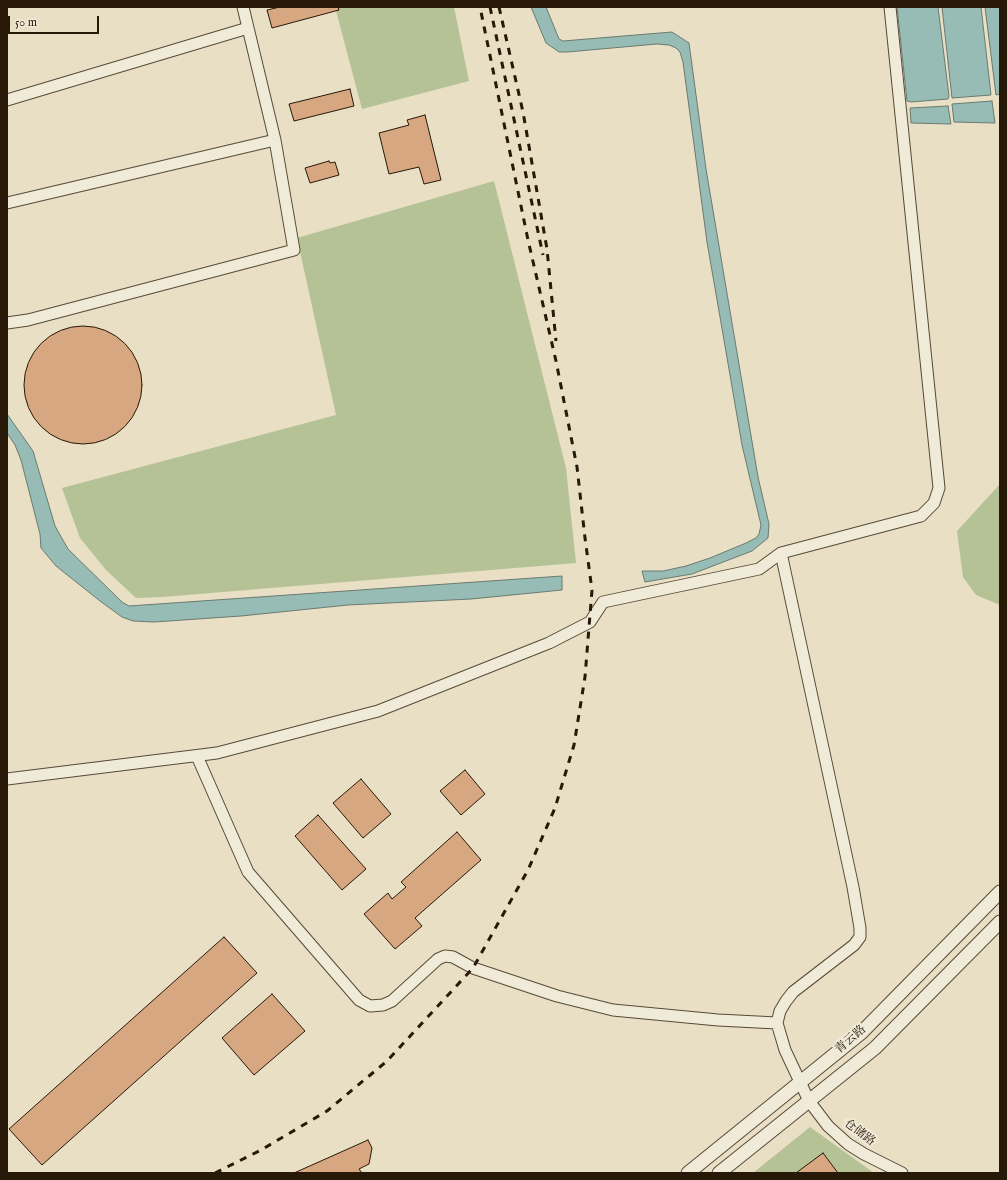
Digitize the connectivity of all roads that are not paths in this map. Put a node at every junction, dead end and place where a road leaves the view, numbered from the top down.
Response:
1 (243, 7) edge
2 (890, 7) edge
3 (248, 28) junction
4 (7, 100) edge
5 (275, 140) junction
6 (7, 202) edge
7 (7, 323) edge
8 (781, 553) junction
9 (197, 756) junction
10 (7, 779) edge
11 (1000, 892) edge
12 (1000, 922) edge
13 (777, 1023) junction
14 (800, 1082) junction
15 (809, 1101) junction
16 (688, 1173) edge
17 (719, 1173) edge
18 (902, 1173) edge

1 - 3 street
2 - 8 street
3 - 4 street
3 - 5 street
5 - 6 street
5 - 7 street
8 - 9 street
8 - 13 street
9 - 10 street
9 - 13 street
11 - 14 street, 青云路
12 - 15 street, 青云路
13 - 14 street, 仓储路
14 - 15 street, 仓储路
14 - 16 street, 青云路
15 - 17 street, 青云路
15 - 18 street, 仓储路

